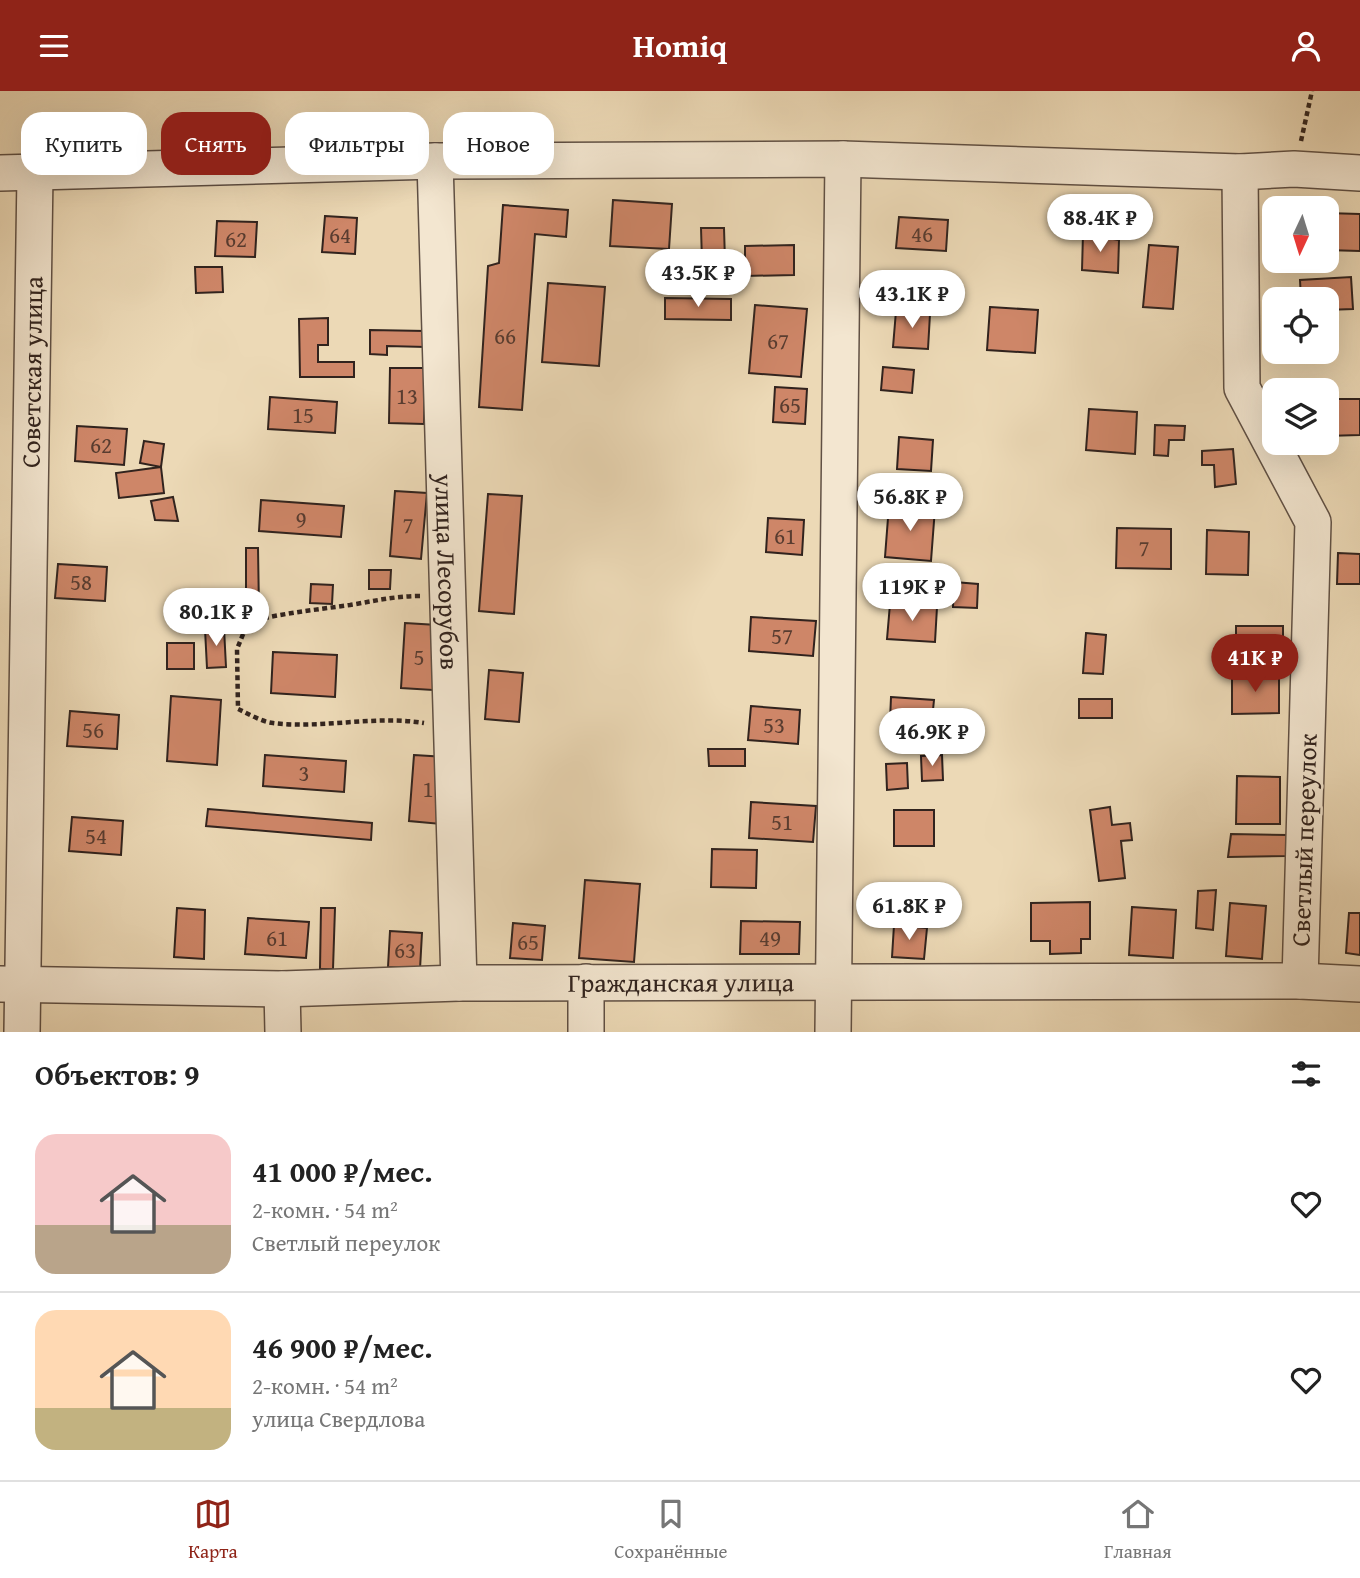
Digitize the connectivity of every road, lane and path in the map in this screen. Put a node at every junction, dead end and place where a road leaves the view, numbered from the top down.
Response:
1 (1312, 91) edge
2 (843, 159) junction
3 (435, 161) junction
4 (1294, 169) junction
5 (147, 170) edge
6 (1240, 172) junction
7 (0, 173) edge
8 (1360, 173) edge
9 (21, 174) edge
10 (35, 175) edge
11 (447, 596) junction
12 (452, 729) junction
13 (832, 981) junction
14 (1300, 981) junction
15 (586, 982) junction
16 (459, 983) junction
17 (11, 984) edge
18 (1360, 984) edge
19 (282, 989) junction
20 (22, 1032) edge
21 (283, 1032) edge
22 (586, 1032) edge
23 (833, 1032) edge

1 - 4 path
2 - 3 street
2 - 6 street
2 - 13 street
3 - 5 street
3 - 11 street, улица Лесорубов
4 - 6 street
4 - 8 street
6 - 14 street, Светлый переулок
7 - 9 street
10 - 17 street, Советская улица
11 - 12 street, улица Лесорубов
11 - 12 path
12 - 16 street, улица Лесорубов
13 - 14 street, Гражданская улица
13 - 15 street, Гражданская улица
13 - 23 street
14 - 18 street, Гражданская улица
15 - 16 street, Гражданская улица
15 - 22 street
16 - 19 street, Гражданская улица
17 - 19 street, Гражданская улица
17 - 20 street, Советская улица
19 - 21 street

